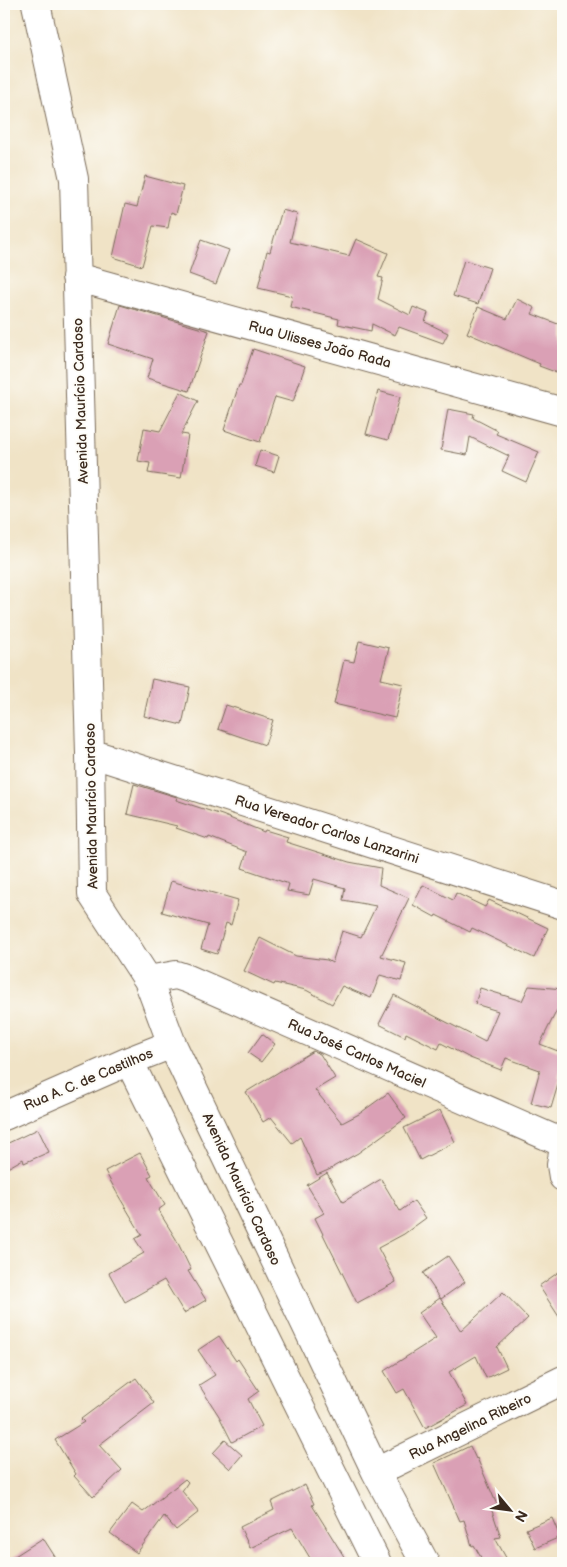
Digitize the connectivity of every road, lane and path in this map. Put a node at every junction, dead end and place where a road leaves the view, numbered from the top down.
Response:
1 (36, 4) edge
2 (76, 277) junction
3 (563, 412) edge
4 (90, 753) junction
5 (563, 905) edge
6 (148, 980) junction
7 (172, 1044) junction
8 (128, 1061) junction
9 (4, 1116) edge
10 (563, 1143) edge
11 (563, 1153) edge
12 (563, 1177) edge
13 (563, 1380) edge
14 (376, 1472) junction
15 (377, 1563) edge
16 (425, 1563) edge

1 - 2 street, Avenida Maurício Cardoso
2 - 3 street, Rua Ulisses João Rada
2 - 4 street, Avenida Maurício Cardoso
4 - 5 street, Rua Vereador Carlos Lanzarini
4 - 6 street, Avenida Maurício Cardoso
6 - 7 street, Avenida Maurício Cardoso
6 - 10 street, Rua José Carlos Maciel
7 - 8 street, Rua A. C. de Castilhos
7 - 14 street, Avenida Maurício Cardoso
8 - 9 street, Rua A. C. de Castilhos
8 - 15 street
11 - 12 street
13 - 14 street, Rua Angelina Ribeiro
14 - 16 street, Avenida Maurício Cardoso

